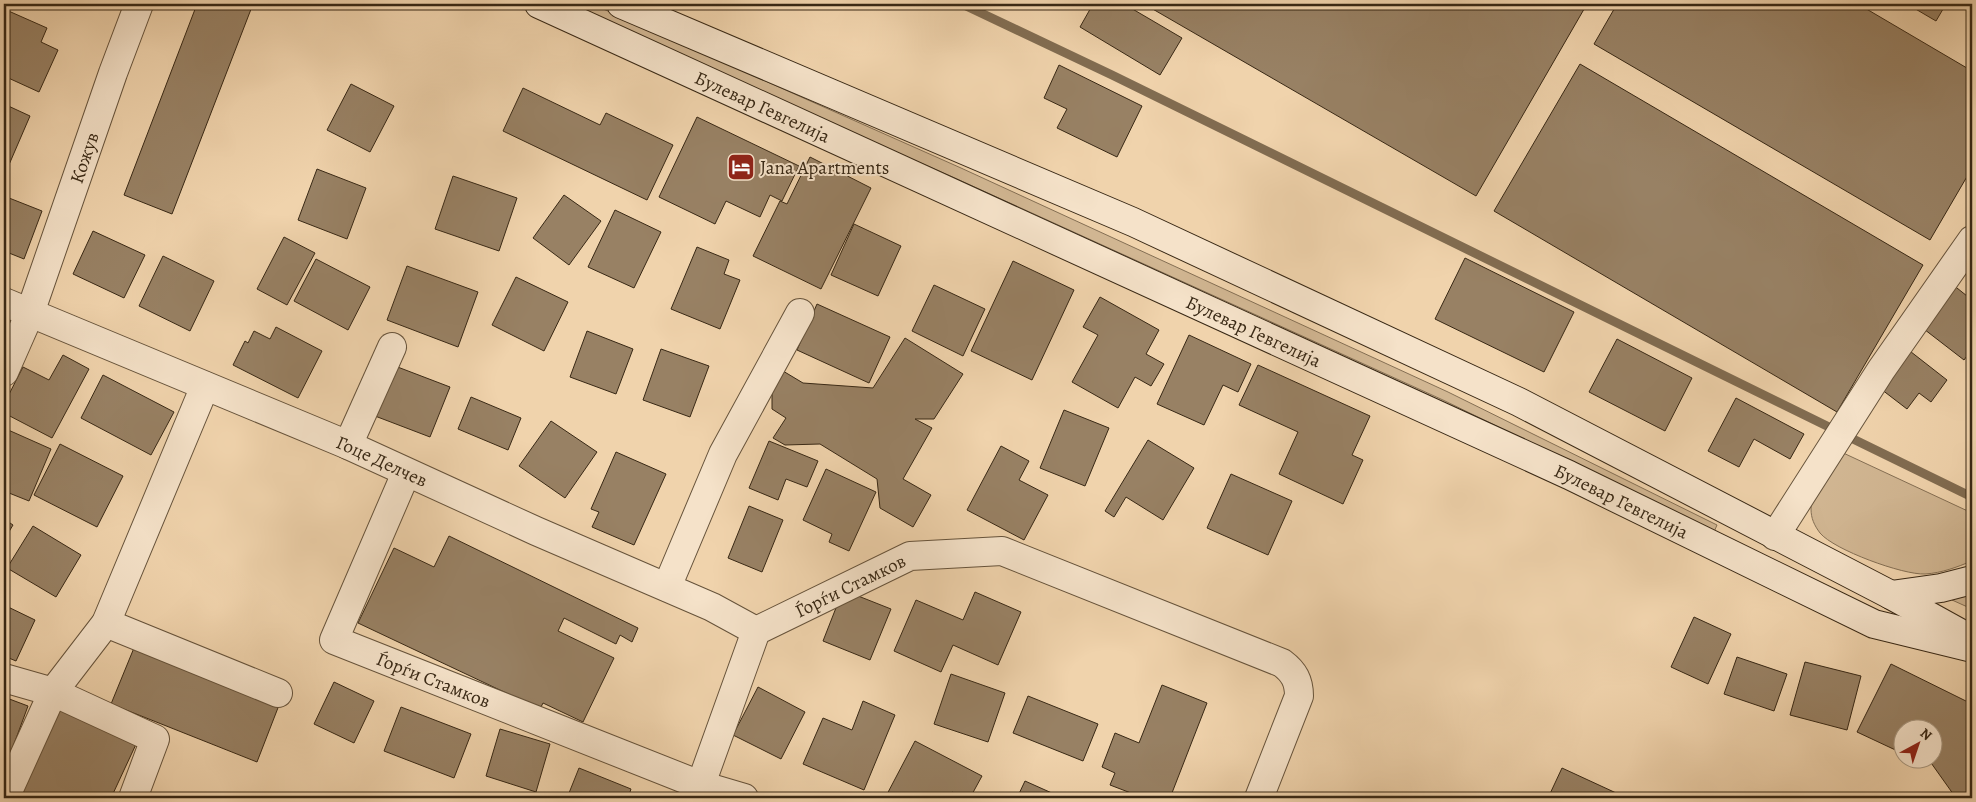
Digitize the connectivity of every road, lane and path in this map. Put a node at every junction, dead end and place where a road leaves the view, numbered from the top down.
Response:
1 (139, 4) edge
2 (539, 4) edge
3 (621, 4) edge
4 (1972, 240) edge
5 (4, 302) edge
6 (800, 312) dead end
7 (30, 313) junction
8 (392, 347) dead end
9 (4, 372) edge
10 (205, 386) junction
11 (348, 445) junction
12 (406, 473) junction
13 (1775, 536) junction
14 (1972, 580) edge
15 (667, 587) junction
16 (1890, 594) junction
17 (106, 623) junction
18 (756, 631) junction
19 (1972, 640) edge
20 (1972, 648) edge
21 (4, 678) edge
22 (53, 692) junction
23 (278, 693) dead end
24 (698, 792) edge
25 (5, 798) edge
26 (133, 798) edge
27 (744, 798) edge
28 (1258, 798) edge

1 - 7 street, Кожув
2 - 20 street, Булевар Гевгелија
3 - 13 street, Булевар Гевгелија
4 - 13 street
5 - 7 street, Гоце Делчев
6 - 15 street
7 - 9 street, Кожув
7 - 10 street, Гоце Делчев
8 - 11 street
10 - 11 street, Гоце Делчев
10 - 17 street
11 - 12 street, Гоце Делчев
12 - 15 street, Гоце Делчев
12 - 24 street, Ѓорѓи Стамков
13 - 16 street, Булевар Гевгелија
14 - 16 street
15 - 18 street, Гоце Делчев
16 - 19 street, Булевар Гевгелија
17 - 22 street
17 - 23 street
18 - 24 street
18 - 28 street, Ѓорѓи Стамков
21 - 22 street
22 - 25 street
22 - 26 street
24 - 27 street, Ѓорѓи Стамков

